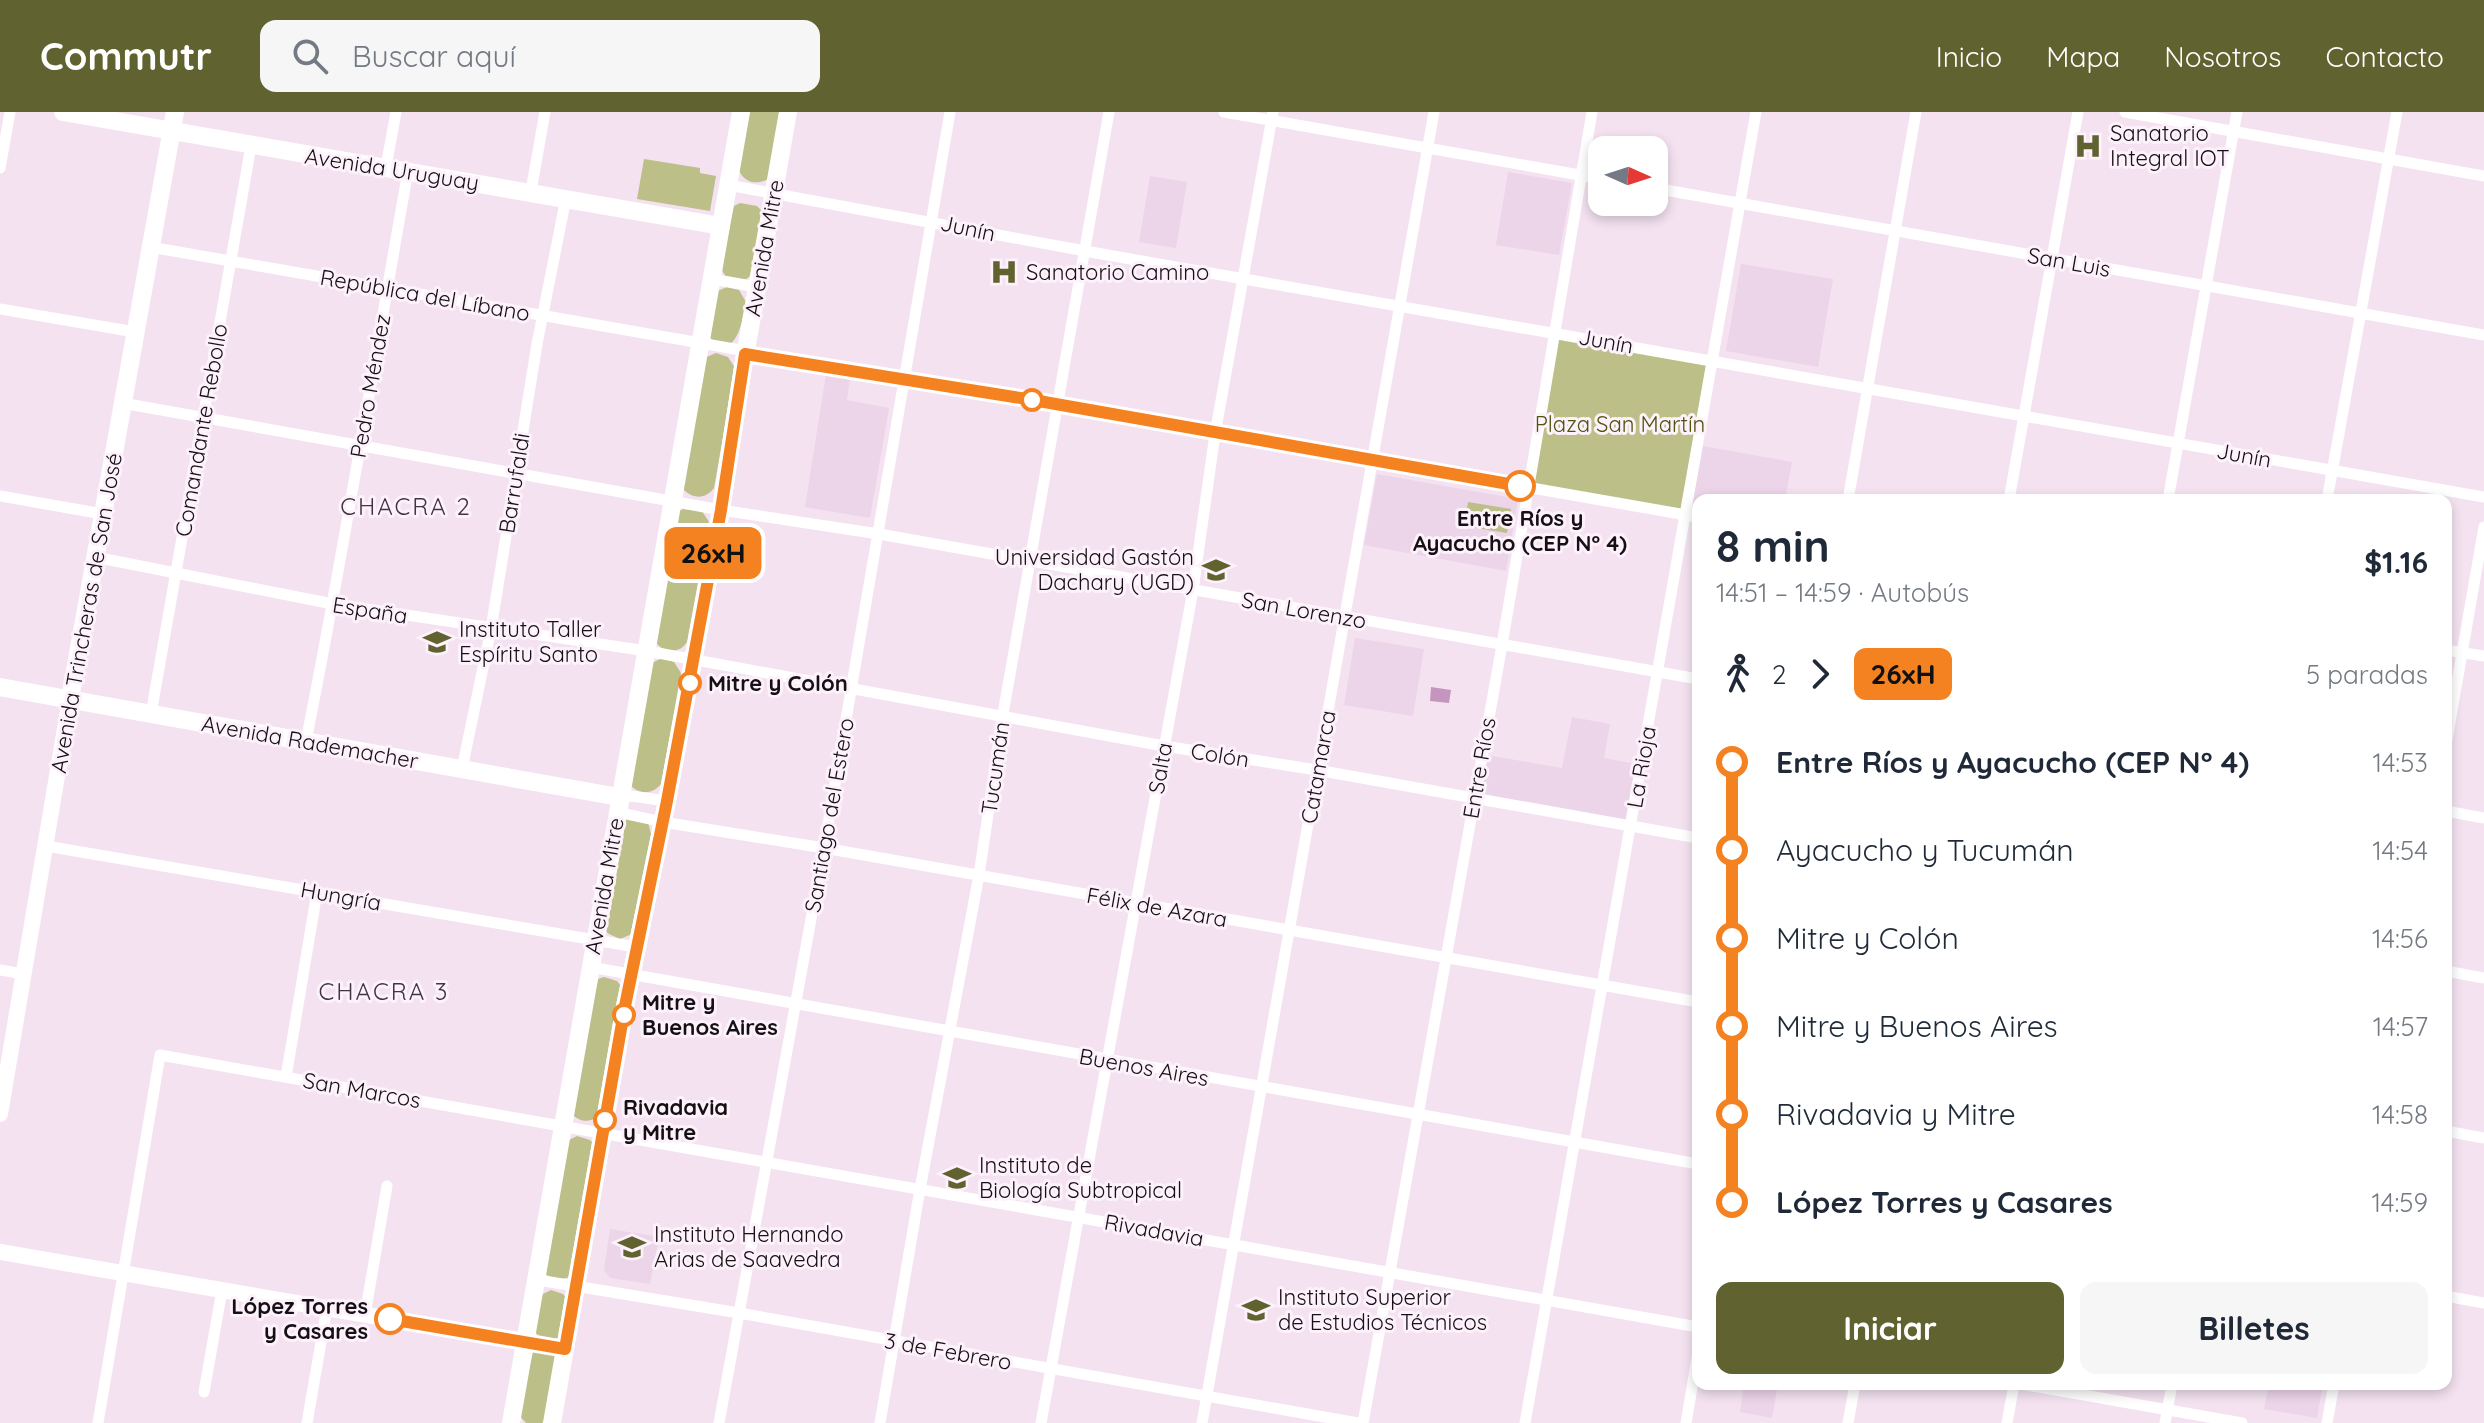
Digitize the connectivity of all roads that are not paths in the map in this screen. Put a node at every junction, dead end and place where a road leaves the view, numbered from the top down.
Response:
1 (10, 112) edge
2 (63, 112) edge
3 (175, 112) edge
4 (396, 112) edge
5 (545, 112) edge
6 (741, 112) edge
7 (788, 112) edge
8 (950, 112) edge
9 (1109, 112) edge
10 (1224, 112) edge
11 (1434, 112) edge
12 (1592, 112) edge
13 (1756, 112) edge
14 (1916, 112) edge
15 (2078, 112) edge
16 (2125, 112) edge
17 (2237, 112) edge
18 (2397, 112) edge
19 (1272, 116) edge
20 (172, 131) junction
21 (2233, 131) junction
22 (251, 146) junction
23 (1428, 148) junction
24 (2388, 159) junction
25 (386, 167) junction
26 (0, 168) edge
27 (408, 171) junction
28 (1581, 175) junction
29 (1588, 176) edge
30 (2484, 176) edge
31 (728, 185) junction
32 (531, 191) junction
33 (1668, 191) edge
34 (773, 193) junction
35 (566, 198) junction
36 (1740, 204) junction
37 (932, 221) junction
38 (721, 226) junction
39 (1895, 231) junction
40 (150, 247) junction
41 (1085, 251) junction
42 (2052, 259) junction
43 (232, 261) junction
44 (1243, 278) junction
45 (712, 279) junction
46 (757, 287) junction
47 (2207, 287) junction
48 (387, 289) junction
49 (1400, 304) junction
50 (0, 309) edge
51 (2361, 314) junction
52 (542, 316) junction
53 (135, 332) junction
54 (1555, 332) junction
55 (2484, 335) edge
56 (701, 344) junction
57 (745, 354) junction
58 (1712, 361) junction
59 (905, 379) junction
60 (1867, 388) junction
61 (122, 403) junction
62 (1056, 404) junction
63 (2024, 416) junction
64 (203, 417) junction
65 (1215, 434) junction
66 (2178, 443) junction
67 (359, 444) junction
68 (1372, 461) junction
69 (2333, 471) junction
70 (515, 472) junction
71 (1528, 488) junction
72 (1695, 494) edge
73 (1849, 494) edge
74 (2010, 494) edge
75 (2169, 494) edge
76 (2328, 494) edge
77 (0, 496) edge
78 (2484, 497) edge
79 (673, 500) junction
80 (721, 510) junction
81 (103, 514) junction
82 (1692, 516) edge
83 (2484, 527) edge
84 (879, 534) junction
85 (95, 557) junction
86 (1029, 561) junction
87 (176, 572) junction
88 (1193, 590) junction
89 (333, 604) junction
90 (1345, 617) junction
91 (491, 629) junction
92 (1502, 645) junction
93 (647, 651) junction
94 (2452, 651) edge
95 (2462, 653) junction
96 (2484, 656) edge
97 (694, 660) junction
98 (1658, 673) junction
99 (1692, 678) edge
100 (0, 687) edge
101 (851, 688) junction
102 (70, 699) junction
103 (2452, 710) edge
104 (151, 714) junction
105 (1003, 714) junction
106 (306, 741) junction
107 (1164, 746) junction
108 (462, 769) junction
109 (1317, 770) junction
110 (1473, 798) junction
111 (667, 801) junction
112 (618, 804) junction
113 (2452, 812) edge
114 (2484, 818) edge
115 (663, 822) junction
116 (1630, 826) junction
117 (1692, 837) edge
118 (46, 846) junction
119 (824, 848) junction
120 (979, 875) junction
121 (317, 892) junction
122 (1137, 904) junction
123 (1289, 930) junction
124 (595, 940) junction
125 (636, 947) junction
126 (1445, 958) junction
127 (590, 967) junction
128 (0, 970) edge
129 (2452, 972) edge
130 (24, 974) junction
131 (631, 976) junction
132 (2484, 978) edge
133 (1602, 985) junction
134 (1692, 1001) edge
135 (795, 1005) junction
136 (951, 1032) junction
137 (1105, 1060) junction
138 (286, 1077) junction
139 (1262, 1087) junction
140 (0, 1114) edge
141 (1418, 1115) junction
142 (564, 1125) junction
143 (2452, 1132) edge
144 (603, 1133) junction
145 (2484, 1138) edge
146 (1574, 1142) junction
147 (765, 1161) junction
148 (1692, 1163) edge
149 (387, 1186) dead end
150 (920, 1189) junction
151 (1077, 1217) junction
152 (1234, 1244) junction
153 (0, 1252) edge
154 (1390, 1272) junction
155 (123, 1273) junction
156 (538, 1280) junction
157 (577, 1287) junction
158 (222, 1290) junction
159 (2452, 1297) edge
160 (1547, 1300) junction
161 (2484, 1303) edge
162 (327, 1308) junction
163 (739, 1313) junction
164 (365, 1315) junction
165 (1692, 1326) edge
166 (527, 1342) junction
167 (894, 1342) junction
168 (565, 1349) junction
169 (1051, 1369) junction
170 (1692, 1388) edge
171 (1854, 1390) edge
172 (2013, 1390) edge
173 (2055, 1390) edge
174 (2171, 1390) edge
175 (2333, 1390) edge
176 (204, 1392) dead end
177 (1207, 1396) junction
178 (2168, 1410) junction
179 (98, 1423) edge
180 (307, 1423) edge
181 (511, 1423) edge
182 (552, 1423) edge
183 (719, 1423) edge
184 (880, 1423) edge
185 (1041, 1423) edge
186 (1202, 1423) edge
187 (1360, 1423) edge
188 (1525, 1423) edge
189 (1686, 1423) edge
190 (1848, 1423) edge
191 (2007, 1423) edge
192 (2165, 1423) edge
193 (2242, 1423) edge
194 (2327, 1423) edge

1 - 26 street
2 - 20 main road, Avenida Uruguay
3 - 20 main road, Avenida Trincheras de San José
4 - 25 street
5 - 32 street
6 - 31 main road, Avenida Mitre
7 - 34 main road, Avenida Mitre
8 - 37 street, Santiago del Estero
9 - 41 street, Tucumán
10 - 19 street
11 - 23 street, Catamarca
12 - 28 street, Entre Ríos
13 - 36 street, La Rioja
14 - 39 street
15 - 42 street
16 - 21 street
17 - 21 street
18 - 24 street
19 - 23 street
19 - 44 street, Salta
20 - 22 main road, Avenida Uruguay
20 - 40 main road, Avenida Trincheras de San José
21 - 24 street
21 - 47 street
22 - 25 main road, Avenida Uruguay
22 - 43 street, Comandante Rebollo
23 - 28 street
23 - 49 street, Catamarca
24 - 30 street
24 - 51 street
25 - 27 main road, Avenida Uruguay
27 - 32 main road, Avenida Uruguay
27 - 48 street, Pedro Méndez
28 - 29 street
28 - 54 street, Entre Ríos
31 - 34 street, Junín
31 - 38 main road, Avenida Mitre
32 - 35 main road, Avenida Uruguay
33 - 36 street, San Luis
34 - 37 street, Junín
34 - 46 main road, Avenida Mitre
35 - 38 main road, Avenida Uruguay
35 - 52 street, Barrufaldi
36 - 39 street, San Luis
36 - 58 street, La Rioja
37 - 41 street, Junín
37 - 59 street, Santiago del Estero
38 - 45 main road, Avenida Mitre
39 - 42 street, San Luis
39 - 60 street
40 - 43 street, República del Líbano
40 - 53 main road, Avenida Trincheras de San José
41 - 44 street, Junín
41 - 62 street, Tucumán
42 - 47 street, San Luis
42 - 63 street
43 - 48 street, República del Líbano
43 - 64 street, Comandante Rebollo
44 - 49 street, Junín
44 - 65 street, Salta
45 - 46 street
45 - 56 main road, Avenida Mitre
46 - 57 main road, Avenida Mitre
47 - 51 street, San Luis
47 - 66 street
48 - 52 street, República del Líbano
48 - 67 street, Pedro Méndez
49 - 54 street, Junín
49 - 68 street, Catamarca
50 - 53 street
51 - 55 street, San Luis
51 - 69 street
52 - 56 street, República del Líbano
52 - 70 street, Barrufaldi
53 - 61 main road, Avenida Trincheras de San José
54 - 58 street, Junín
54 - 71 street, Entre Ríos
56 - 57 street, República del Líbano
56 - 79 main road, Avenida Mitre
57 - 59 street, República del Líbano
57 - 80 main road, Avenida Mitre
58 - 60 street, Junín
58 - 72 street, La Rioja
59 - 62 street, República del Líbano
59 - 84 street, Santiago del Estero
60 - 63 street, Junín
60 - 73 street
61 - 64 street, San Lorenzo
61 - 81 main road, Avenida Trincheras de San José
62 - 65 street, República del Líbano
62 - 86 street, Tucumán
63 - 66 street, Junín
63 - 74 street
64 - 67 street, San Lorenzo
64 - 87 street, Comandante Rebollo
65 - 68 street, República del Líbano
65 - 88 street, Salta
66 - 69 street, Junín
66 - 75 street
67 - 70 street, San Lorenzo
67 - 89 street, Pedro Méndez
68 - 71 street, República del Líbano
68 - 90 street, Catamarca
69 - 76 street
69 - 78 street, Junín
70 - 79 street, San Lorenzo
70 - 91 street, Barrufaldi
71 - 82 street, República del Líbano
71 - 92 street, Entre Ríos
77 - 81 street
79 - 80 street, San Lorenzo
79 - 93 main road, Avenida Mitre
80 - 84 street, San Lorenzo
80 - 97 main road, Avenida Mitre
81 - 85 main road, Avenida Trincheras de San José
82 - 98 street, La Rioja
83 - 95 street
84 - 86 street, San Lorenzo
84 - 101 street, Santiago del Estero
85 - 87 street, España
85 - 102 main road, Avenida Trincheras de San José
86 - 88 street, San Lorenzo
86 - 105 street, Tucumán
87 - 89 street, España
87 - 104 street, Comandante Rebollo
88 - 90 street, San Lorenzo
88 - 107 street, Salta
89 - 91 street, España
89 - 106 street, Pedro Méndez
90 - 92 street, San Lorenzo
90 - 109 street, Catamarca
91 - 93 street, España
91 - 108 street, Barrufaldi
92 - 98 street, San Lorenzo
92 - 110 street, Entre Ríos
93 - 97 street, Colón
93 - 112 main road, Avenida Mitre
94 - 95 street
95 - 96 street
95 - 103 street
97 - 101 street, Colón
97 - 111 main road, Avenida Mitre
98 - 99 street, San Lorenzo
98 - 116 street, La Rioja
100 - 102 main road, Avenida Rademacher
101 - 105 street, Colón
101 - 119 street, Santiago del Estero
102 - 104 main road, Avenida Rademacher
102 - 118 main road, Avenida Trincheras de San José
104 - 106 main road, Avenida Rademacher
105 - 107 street, Colón
105 - 120 street, Tucumán
106 - 108 main road, Avenida Rademacher
107 - 109 street, Colón
107 - 122 street, Salta
108 - 112 main road, Avenida Rademacher
109 - 110 street, Colón
109 - 123 street, Catamarca
110 - 116 street, Colón
110 - 126 street, Entre Ríos
111 - 112 street
111 - 115 main road, Avenida Mitre
112 - 115 street, Félix de Azara
112 - 124 main road, Avenida Mitre
113 - 114 street
115 - 119 street, Félix de Azara
115 - 125 main road, Avenida Mitre
116 - 117 street, Colón
116 - 133 street, La Rioja
118 - 121 street, Hungría
118 - 130 main road, Avenida Trincheras de San José
119 - 120 street, Félix de Azara
119 - 135 street, Santiago del Estero
120 - 122 street, Félix de Azara
120 - 136 street, Tucumán
121 - 124 street, Hungría
121 - 138 street
122 - 123 street, Félix de Azara
122 - 137 street, Salta
123 - 126 street, Félix de Azara
123 - 139 street, Catamarca
124 - 125 street, Hungría
124 - 127 main road, Avenida Mitre
125 - 131 main road, Avenida Mitre
126 - 133 street, Félix de Azara
126 - 141 street, Entre Ríos
127 - 131 street, Buenos Aires
127 - 142 main road, Avenida Mitre
128 - 130 street
129 - 132 street
130 - 140 main road, Avenida Trincheras de San José
131 - 135 street, Buenos Aires
131 - 144 main road, Avenida Mitre
133 - 134 street, Félix de Azara
133 - 146 street, La Rioja
135 - 136 street, Buenos Aires
135 - 147 street, Santiago del Estero
136 - 137 street, Buenos Aires
136 - 150 street, Tucumán
137 - 139 street, Buenos Aires
137 - 151 street, Salta
138 - 142 street, San Marcos
138 - 155 street, San Marcos
139 - 141 street, Buenos Aires
139 - 152 street, Catamarca
141 - 146 street, Buenos Aires
141 - 154 street, Entre Ríos
142 - 144 street, Rivadavia
142 - 156 main road, Avenida Mitre
143 - 145 street
144 - 147 street, Rivadavia
144 - 157 main road, Avenida Mitre
146 - 148 street, Buenos Aires
146 - 160 street, La Rioja
147 - 150 street, Rivadavia
147 - 163 street, Santiago del Estero
149 - 164 street
150 - 151 street, Rivadavia
150 - 167 street, Tucumán
151 - 152 street, Rivadavia
151 - 169 street, Salta
152 - 154 street, Rivadavia
152 - 177 street, Catamarca
153 - 155 main road
154 - 160 street, Rivadavia
154 - 187 street, Entre Ríos
155 - 158 main road
155 - 179 street
156 - 157 street, 3 de Febrero
156 - 166 main road, Avenida Mitre
157 - 163 street, 3 de Febrero
157 - 168 main road, Avenida Mitre
158 - 162 main road
158 - 176 street
159 - 161 street
160 - 165 street, Rivadavia
160 - 188 street, La Rioja
162 - 164 main road
162 - 180 street
163 - 167 street, 3 de Febrero
163 - 183 street, Santiago del Estero
164 - 166 main road
166 - 168 main road
166 - 181 main road, Avenida Mitre
167 - 169 street, 3 de Febrero
167 - 184 street, Tucumán
168 - 182 main road, Avenida Mitre
169 - 177 street, 3 de Febrero
169 - 185 street, Salta
170 - 189 street
171 - 190 street
172 - 191 street
173 - 178 street
174 - 178 street
175 - 194 street
177 - 186 street, Catamarca
177 - 187 street, 3 de Febrero
178 - 192 street
178 - 193 street

